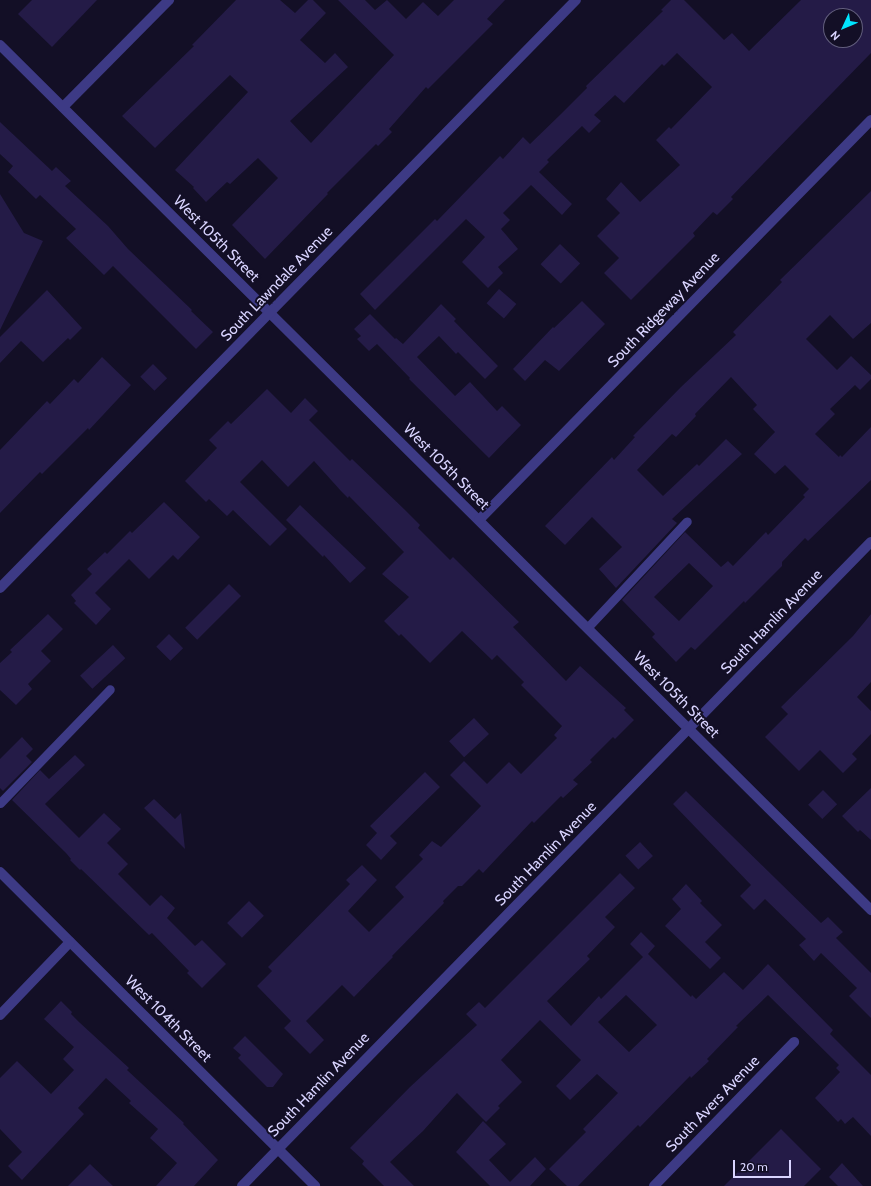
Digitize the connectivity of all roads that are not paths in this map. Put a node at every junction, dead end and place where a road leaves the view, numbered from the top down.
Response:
1 (169, 0) edge
2 (576, 0) edge
3 (0, 45) edge
4 (63, 107) junction
5 (871, 120) edge
6 (270, 313) junction
7 (479, 520) junction
8 (688, 522) dead end
9 (871, 542) edge
10 (0, 588) edge
11 (587, 628) junction
12 (110, 689) dead end
13 (689, 729) junction
14 (0, 803) edge
15 (0, 872) edge
16 (871, 910) edge
17 (70, 942) junction
18 (0, 1015) edge
19 (794, 1042) dead end
20 (278, 1149) junction
21 (242, 1186) edge
22 (315, 1186) edge
23 (654, 1186) edge

1 - 4 street
2 - 6 street, South Lawndale Avenue
3 - 4 street, West 105th Street
4 - 6 street, West 105th Street
5 - 7 street, South Ridgeway Avenue
6 - 7 street, West 105th Street
6 - 10 street, South Lawndale Avenue
7 - 11 street, West 105th Street
8 - 11 lane
9 - 13 street, South Hamlin Avenue
11 - 13 street, West 105th Street
12 - 14 lane
13 - 16 street, West 105th Street
13 - 20 street, South Hamlin Avenue
15 - 17 street, West 104th Street
17 - 18 street
17 - 20 street, West 104th Street
19 - 23 street, South Avers Avenue
20 - 21 street, South Hamlin Avenue
20 - 22 street, West 104th Street

